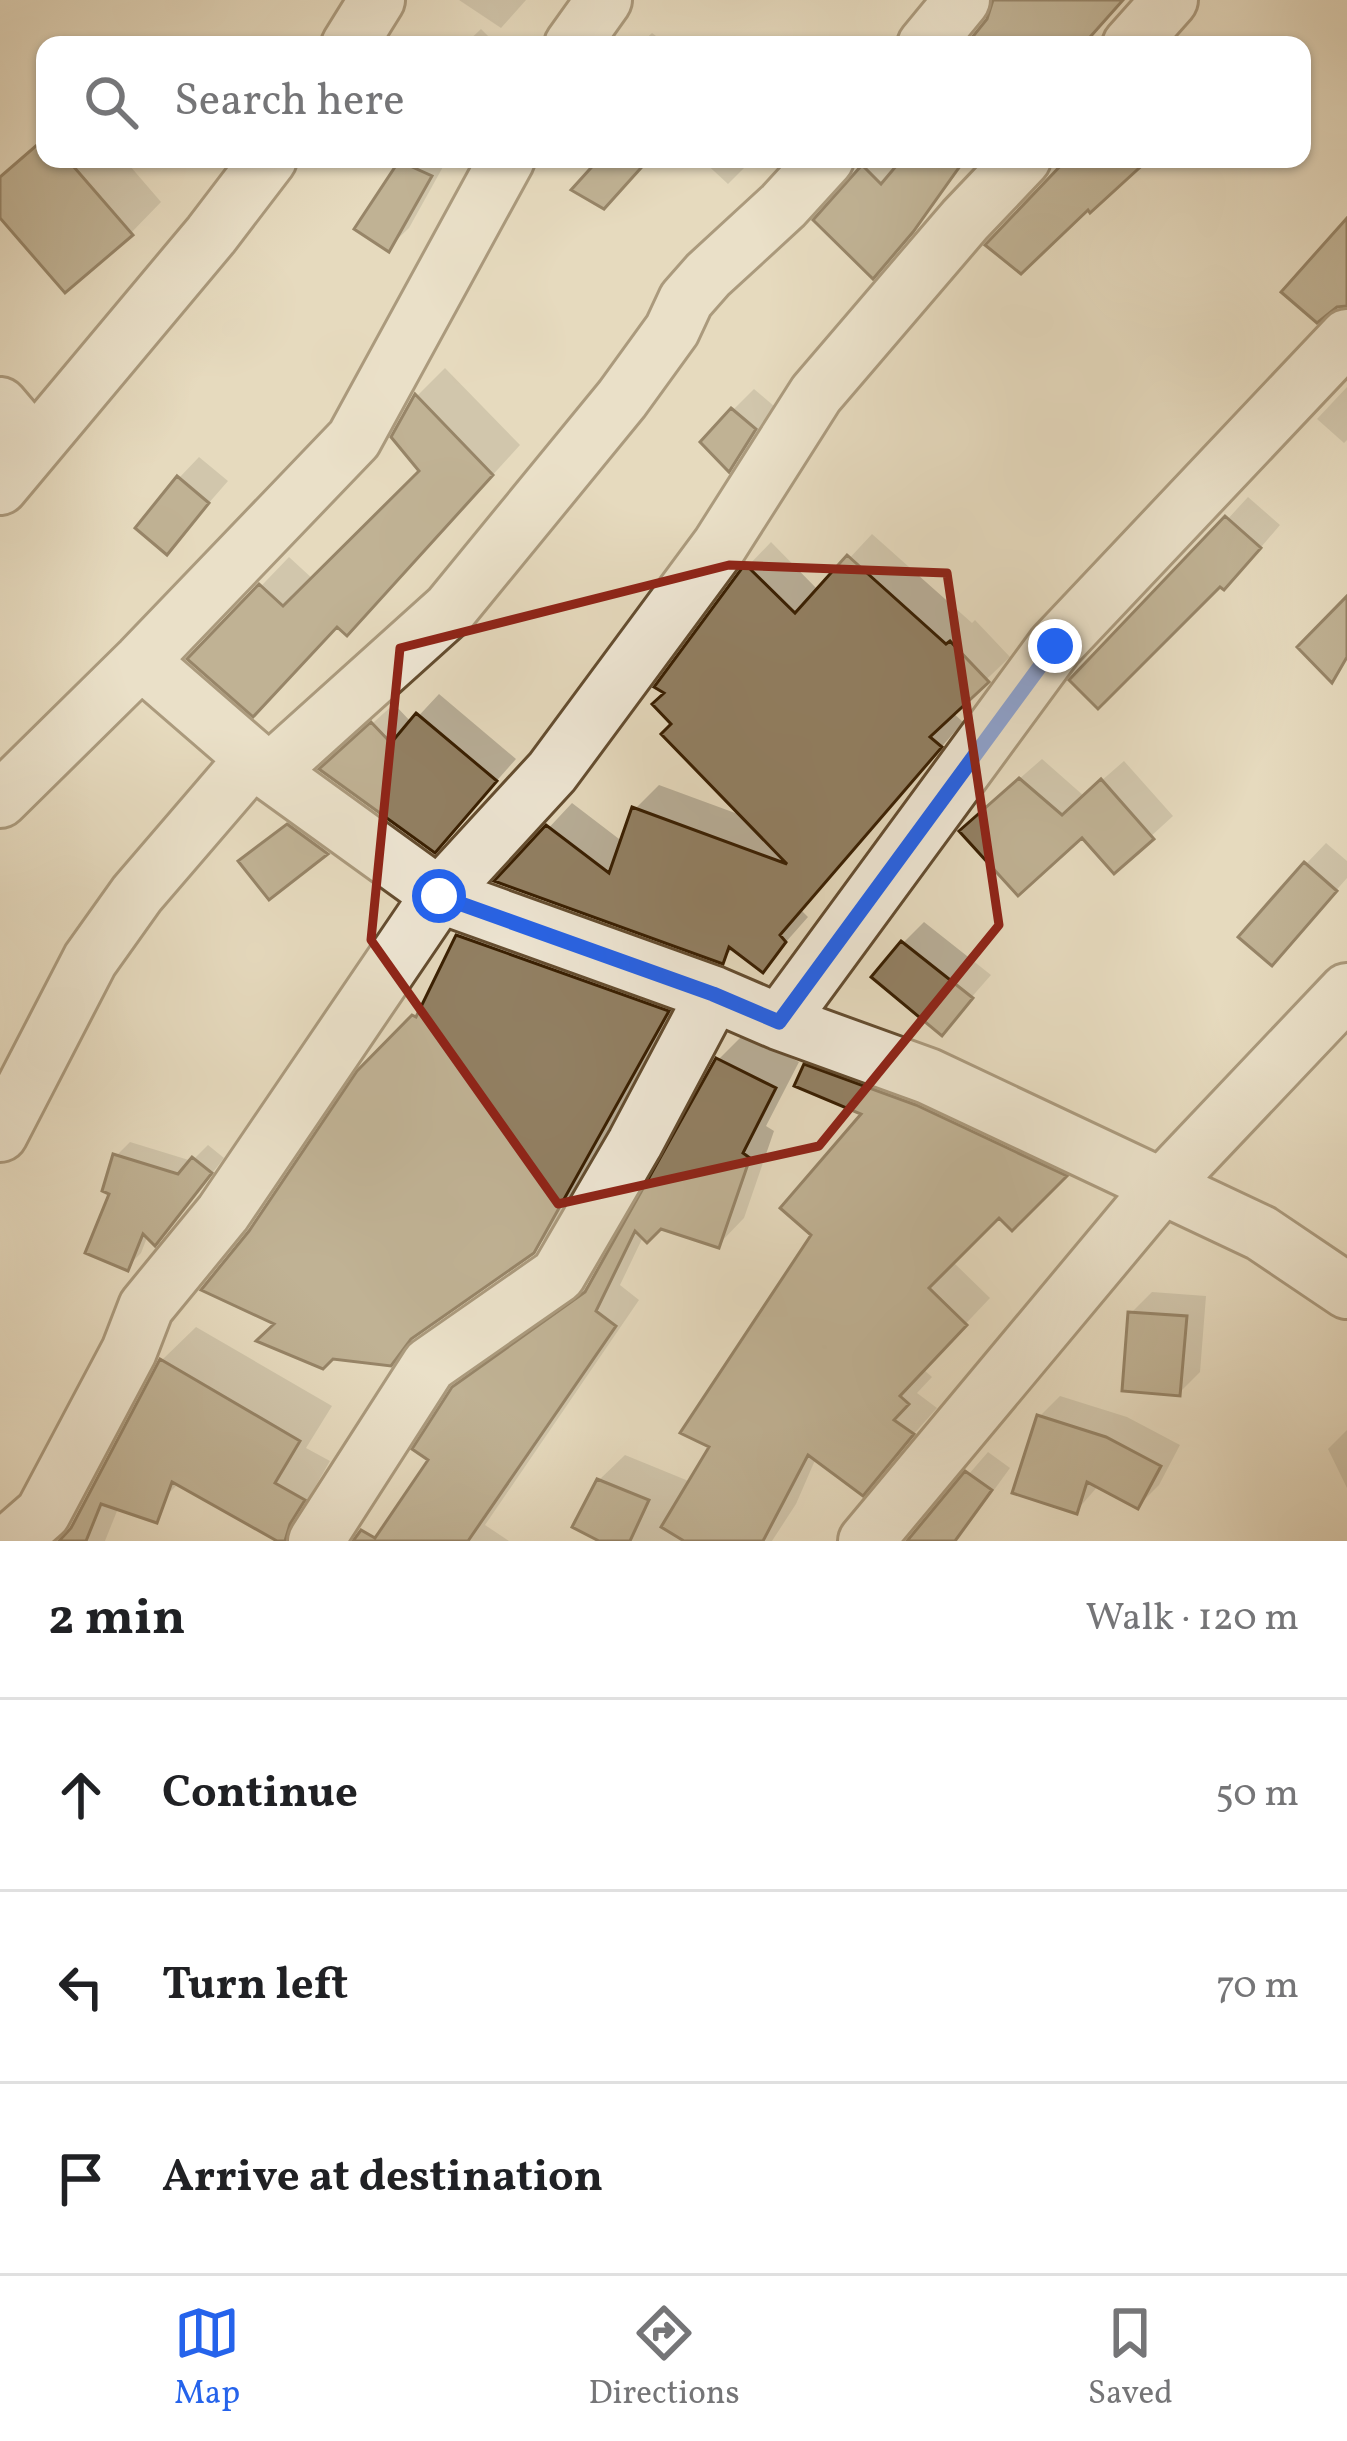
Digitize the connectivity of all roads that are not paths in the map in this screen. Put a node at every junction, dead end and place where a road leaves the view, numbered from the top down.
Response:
1 (376, 0) edge
2 (604, 0) edge
3 (962, 0) edge
4 (1170, 0) edge
5 (354, 36) edge
6 (578, 36) edge
7 (932, 36) edge
8 (1138, 36) edge
9 (262, 168) edge
10 (502, 168) edge
11 (818, 168) edge
12 (1014, 168) edge
13 (1347, 337) edge
14 (17, 425) edge
15 (0, 487) edge
16 (141, 661) junction
17 (261, 765) junction
18 (0, 800) edge
19 (439, 896) junction
20 (1347, 991) edge
21 (713, 994) junction
22 (779, 1022) junction
23 (0, 1134) edge
24 (1164, 1184) junction
25 (1347, 1291) edge
26 (10, 1541) edge
27 (316, 1541) edge
28 (866, 1541) edge

1 - 5 street
2 - 6 street
3 - 7 street
4 - 8 street
9 - 14 street
10 - 16 street
11 - 17 street
12 - 19 street
13 - 22 street
14 - 15 street
16 - 17 street
16 - 18 street
17 - 19 street
17 - 23 street
19 - 21 street
19 - 26 street
20 - 24 street
21 - 22 street
21 - 27 street
22 - 24 street
24 - 25 street
24 - 28 street

